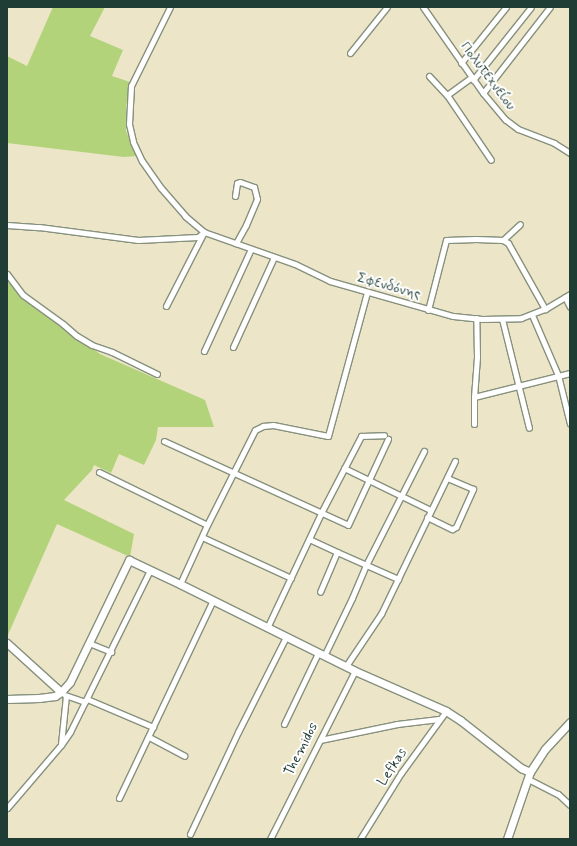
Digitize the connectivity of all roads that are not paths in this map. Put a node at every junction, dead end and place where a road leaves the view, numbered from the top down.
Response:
1 (170, 7) edge
2 (387, 7) edge
3 (423, 7) edge
4 (506, 7) edge
5 (531, 7) edge
6 (550, 7) edge
7 (350, 53) dead end
8 (461, 63) junction
9 (429, 76) dead end
10 (472, 79) junction
11 (483, 93) junction
12 (447, 95) junction
13 (570, 153) edge
14 (491, 160) dead end
15 (234, 196) dead end
16 (520, 224) dead end
17 (7, 226) edge
18 (204, 232) junction
19 (503, 240) junction
20 (236, 243) junction
21 (251, 249) junction
22 (274, 257) junction
23 (7, 274) edge
24 (367, 292) junction
25 (570, 294) edge
26 (565, 297) junction
27 (166, 306) dead end
28 (570, 307) edge
29 (428, 310) junction
30 (545, 310) junction
31 (532, 315) junction
32 (476, 318) junction
33 (502, 319) junction
34 (233, 347) dead end
35 (204, 351) dead end
36 (157, 374) dead end
37 (570, 374) edge
38 (558, 376) junction
39 (518, 386) junction
40 (474, 397) junction
41 (474, 424) dead end
42 (570, 424) edge
43 (529, 428) dead end
44 (164, 441) dead end
45 (424, 451) dead end
46 (455, 461) dead end
47 (344, 468) junction
48 (99, 472) dead end
49 (232, 473) junction
50 (447, 478) junction
51 (367, 481) junction
52 (401, 496) junction
53 (430, 510) junction
54 (321, 513) junction
55 (427, 517) junction
56 (207, 525) junction
57 (202, 537) junction
58 (309, 540) junction
59 (337, 552) junction
60 (366, 565) junction
61 (150, 570) junction
62 (291, 578) junction
63 (398, 579) junction
64 (180, 584) junction
65 (320, 592) dead end
66 (213, 600) junction
67 (267, 628) junction
68 (286, 637) junction
69 (7, 642) edge
70 (89, 643) junction
71 (111, 652) junction
72 (321, 654) junction
73 (346, 666) junction
74 (355, 671) junction
75 (64, 694) junction
76 (7, 698) edge
77 (86, 701) junction
78 (446, 711) junction
79 (439, 719) junction
80 (570, 722) edge
81 (284, 724) dead end
82 (154, 728) junction
83 (149, 737) junction
84 (320, 740) junction
85 (61, 745) junction
86 (184, 756) dead end
87 (529, 775) junction
88 (119, 798) dead end
89 (570, 805) edge
90 (7, 808) edge
91 (190, 834) dead end
92 (270, 839) edge
93 (360, 839) edge
94 (507, 839) edge

1 - 18 street
2 - 7 street
3 - 8 street, Πολυτεχνείου
4 - 8 street
5 - 10 street
6 - 11 street
8 - 10 street, Πολυτεχνείου
9 - 12 street
10 - 11 street, Πολυτεχνείου
10 - 12 street
11 - 13 street, Πολυτεχνείου
12 - 14 street
15 - 20 street
16 - 19 street
17 - 18 street
18 - 20 street, Σφενδόνης
18 - 27 street
19 - 29 street
19 - 30 street
20 - 21 street, Σφενδόνης
21 - 22 street, Σφενδόνης
21 - 35 street
22 - 24 street, Σφενδόνης
22 - 34 street
23 - 36 street
24 - 29 street, Σφενδόνης
24 - 49 street
25 - 26 street, Σφενδόνης
26 - 28 street
26 - 30 street, Σφενδόνης
29 - 32 street, Σφενδόνης
30 - 31 street, Σφενδόνης
31 - 33 street, Σφενδόνης
31 - 38 street
32 - 33 street, Σφενδόνης
32 - 40 street
33 - 39 street
37 - 38 street
38 - 39 street
38 - 42 street
39 - 40 street
39 - 43 street
40 - 41 street
44 - 49 street
45 - 52 street
46 - 50 street
47 - 51 street
47 - 51 street
47 - 54 street
48 - 56 street
49 - 54 street
49 - 56 street
50 - 53 street
50 - 55 street
51 - 52 street
51 - 54 street
52 - 53 street
52 - 60 street
53 - 55 street
54 - 58 street
55 - 63 street
56 - 57 street
57 - 62 street
57 - 64 street
58 - 59 street
58 - 62 street
59 - 60 street
59 - 65 street
60 - 63 street
60 - 72 street
61 - 64 street
61 - 70 street
61 - 71 street
62 - 67 street
63 - 73 street
64 - 66 street
66 - 67 street
66 - 82 street
67 - 68 street
68 - 72 street
68 - 91 street
69 - 75 street
70 - 71 street
70 - 75 street
71 - 77 street
72 - 73 street
72 - 81 street
73 - 74 street
74 - 78 street
74 - 84 street, Themidos
75 - 76 street
75 - 77 street
75 - 85 street
77 - 82 street
77 - 85 street
78 - 79 street, Lefkas
78 - 87 street
79 - 84 street
79 - 93 street, Lefkas
80 - 87 street
82 - 83 street
83 - 86 street
83 - 88 street
84 - 92 street, Themidos
85 - 90 street
87 - 89 street
87 - 94 street

